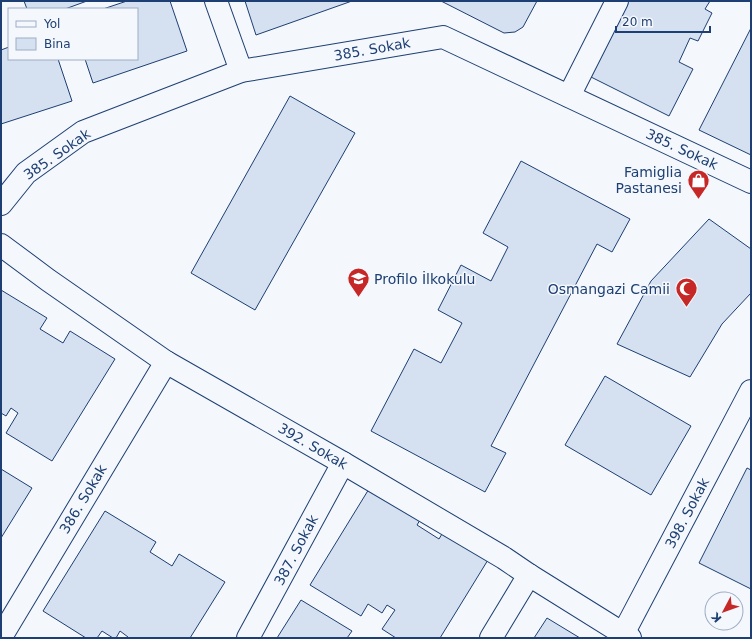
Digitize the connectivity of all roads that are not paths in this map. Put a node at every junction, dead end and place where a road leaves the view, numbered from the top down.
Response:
1 (216, 1) edge
2 (617, 1) edge
3 (241, 71) junction
4 (569, 96) junction
5 (751, 182) edge
6 (1, 204) edge
7 (1, 245) edge
8 (166, 362) junction
9 (751, 391) edge
10 (343, 463) junction
11 (529, 575) junction
12 (626, 636) edge
13 (1, 637) edge
14 (248, 638) edge
15 (490, 638) edge

1 - 3 street
2 - 4 street
3 - 4 street, 385. Sokak
3 - 6 street, 385. Sokak
4 - 5 street, 385. Sokak
7 - 8 street, 392. Sokak
8 - 10 street, 392. Sokak
8 - 13 street, 386. Sokak
9 - 12 street, 398. Sokak
10 - 11 street, 392. Sokak
10 - 14 street, 387. Sokak
11 - 12 street, 392. Sokak
11 - 15 street

